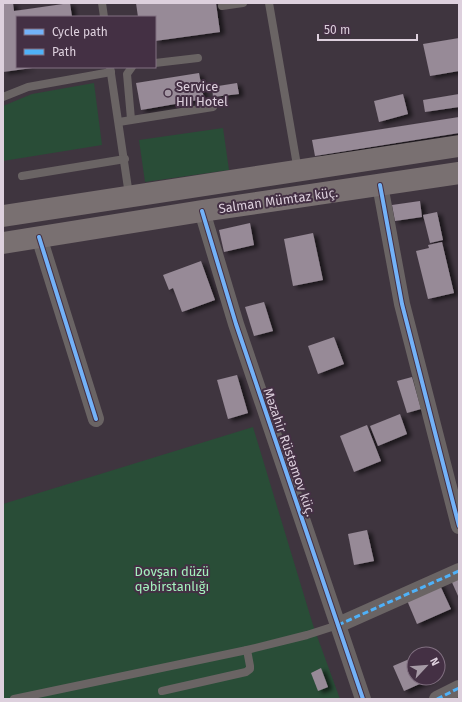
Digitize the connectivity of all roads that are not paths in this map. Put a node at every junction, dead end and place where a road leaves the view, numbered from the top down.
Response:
1 (102, 3) edge
2 (243, 3) edge
3 (268, 3) edge
4 (222, 6) dead end
5 (104, 16) edge
6 (198, 58) dead end
7 (156, 63) edge
8 (131, 68) edge
9 (111, 70) edge
10 (3, 97) edge
11 (213, 107) dead end
12 (131, 119) junction
13 (119, 122) junction
14 (459, 146) edge
15 (125, 159) junction
16 (298, 171) junction
17 (459, 173) edge
18 (22, 176) dead end
19 (380, 185) junction
20 (134, 196) junction
21 (202, 211) junction
22 (3, 216) edge
23 (142, 220) junction
24 (39, 237) junction
25 (3, 242) edge
26 (96, 419) dead end
27 (459, 526) edge
28 (459, 571) edge
29 (338, 624) junction
30 (247, 650) junction
31 (459, 688) edge
32 (162, 691) dead end
33 (14, 699) edge
34 (363, 699) edge
35 (437, 699) edge

1 - 5 lane
2 - 4 lane
3 - 16 lane
6 - 7 lane
8 - 12 lane
9 - 10 lane
9 - 13 lane
11 - 12 lane
12 - 13 lane
13 - 15 lane
14 - 16 highway
15 - 18 lane
15 - 20 lane
16 - 20 highway
17 - 19 highway, Salman Mümtaz küç.
19 - 21 highway, Salman Mümtaz küç.
19 - 27 street
20 - 22 highway
20 - 23 highway
21 - 23 highway, Salman Mümtaz küç.
21 - 29 street, Məzahir Rüstəmov küç.
23 - 24 highway, Salman Mümtaz küç.
24 - 25 highway, Salman Mümtaz küç.
24 - 26 street
28 - 29 street
29 - 30 lane
29 - 34 street, Məzahir Rüstəmov küç.
30 - 32 lane
30 - 33 lane
31 - 35 street

